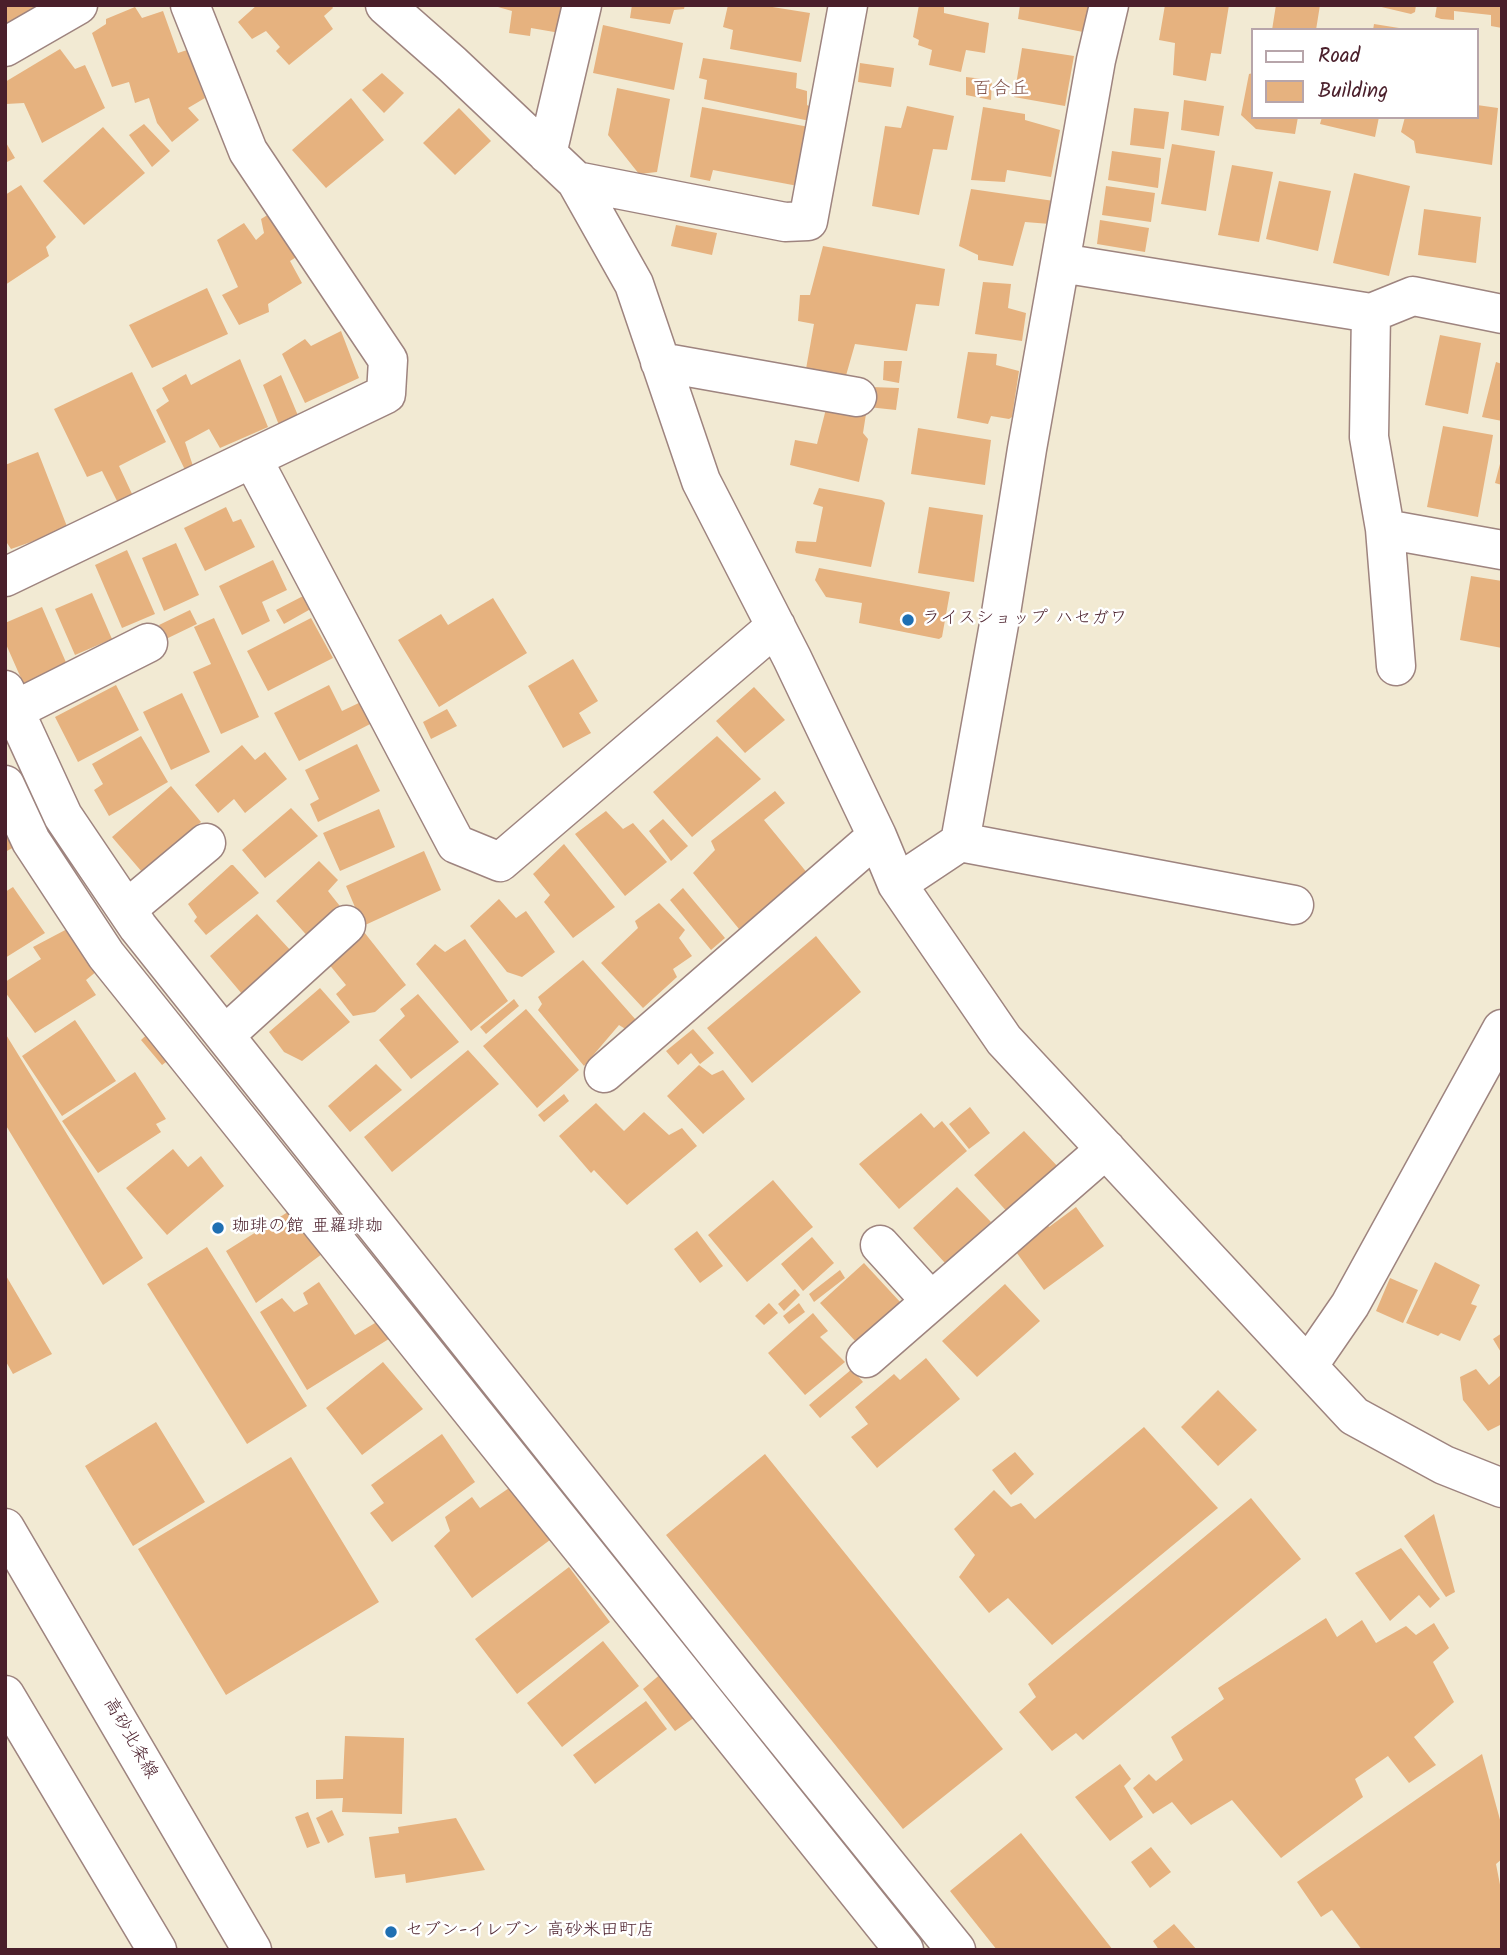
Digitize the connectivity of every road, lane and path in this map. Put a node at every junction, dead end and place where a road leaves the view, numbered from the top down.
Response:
1 (78, 5) edge
2 (190, 5) edge
3 (385, 5) edge
4 (582, 5) edge
5 (848, 5) edge
6 (1108, 5) edge
7 (5, 47) edge
8 (547, 154) junction
9 (576, 181) junction
10 (1061, 263) junction
11 (1371, 313) junction
12 (1502, 314) edge
13 (660, 362) junction
14 (857, 397) dead end
15 (252, 458) junction
16 (1385, 529) junction
17 (1502, 550) edge
18 (5, 577) edge
19 (776, 626) junction
20 (148, 643) dead end
21 (1396, 666) dead end
22 (10, 700) edge
23 (5, 785) edge
24 (877, 836) junction
25 (960, 842) junction
26 (206, 843) dead end
27 (897, 884) junction
28 (1294, 905) dead end
29 (127, 909) junction
30 (346, 925) dead end
31 (1502, 1028) edge
32 (225, 1035) junction
33 (604, 1073) dead end
34 (1106, 1149) junction
35 (880, 1245) dead end
36 (931, 1301) junction
37 (866, 1358) dead end
38 (1308, 1366) junction
39 (1502, 1488) edge
40 (5, 1528) edge
41 (6, 1699) edge
42 (832, 1797) junction
43 (802, 1823) junction
44 (157, 1950) edge
45 (252, 1950) edge
46 (904, 1950) edge
47 (956, 1950) edge

1 - 7 street
2 - 15 street
3 - 8 street
4 - 8 street
5 - 9 street
6 - 10 street
8 - 9 street
9 - 13 street
10 - 11 street
10 - 25 street
11 - 12 street
11 - 16 street
13 - 14 street
13 - 19 street
15 - 18 street
15 - 19 street
16 - 17 street
16 - 21 street
19 - 24 street
20 - 22 street
22 - 29 street
23 - 43 street
24 - 27 street
24 - 33 street
25 - 27 street
25 - 28 street
26 - 29 street
27 - 34 street
29 - 32 street
30 - 32 street
31 - 38 street
32 - 42 street
34 - 36 street
34 - 38 street
35 - 36 street
36 - 37 street
38 - 39 street
40 - 45 street, 高砂北条線
41 - 44 street
42 - 43 street
42 - 47 street
43 - 46 street

